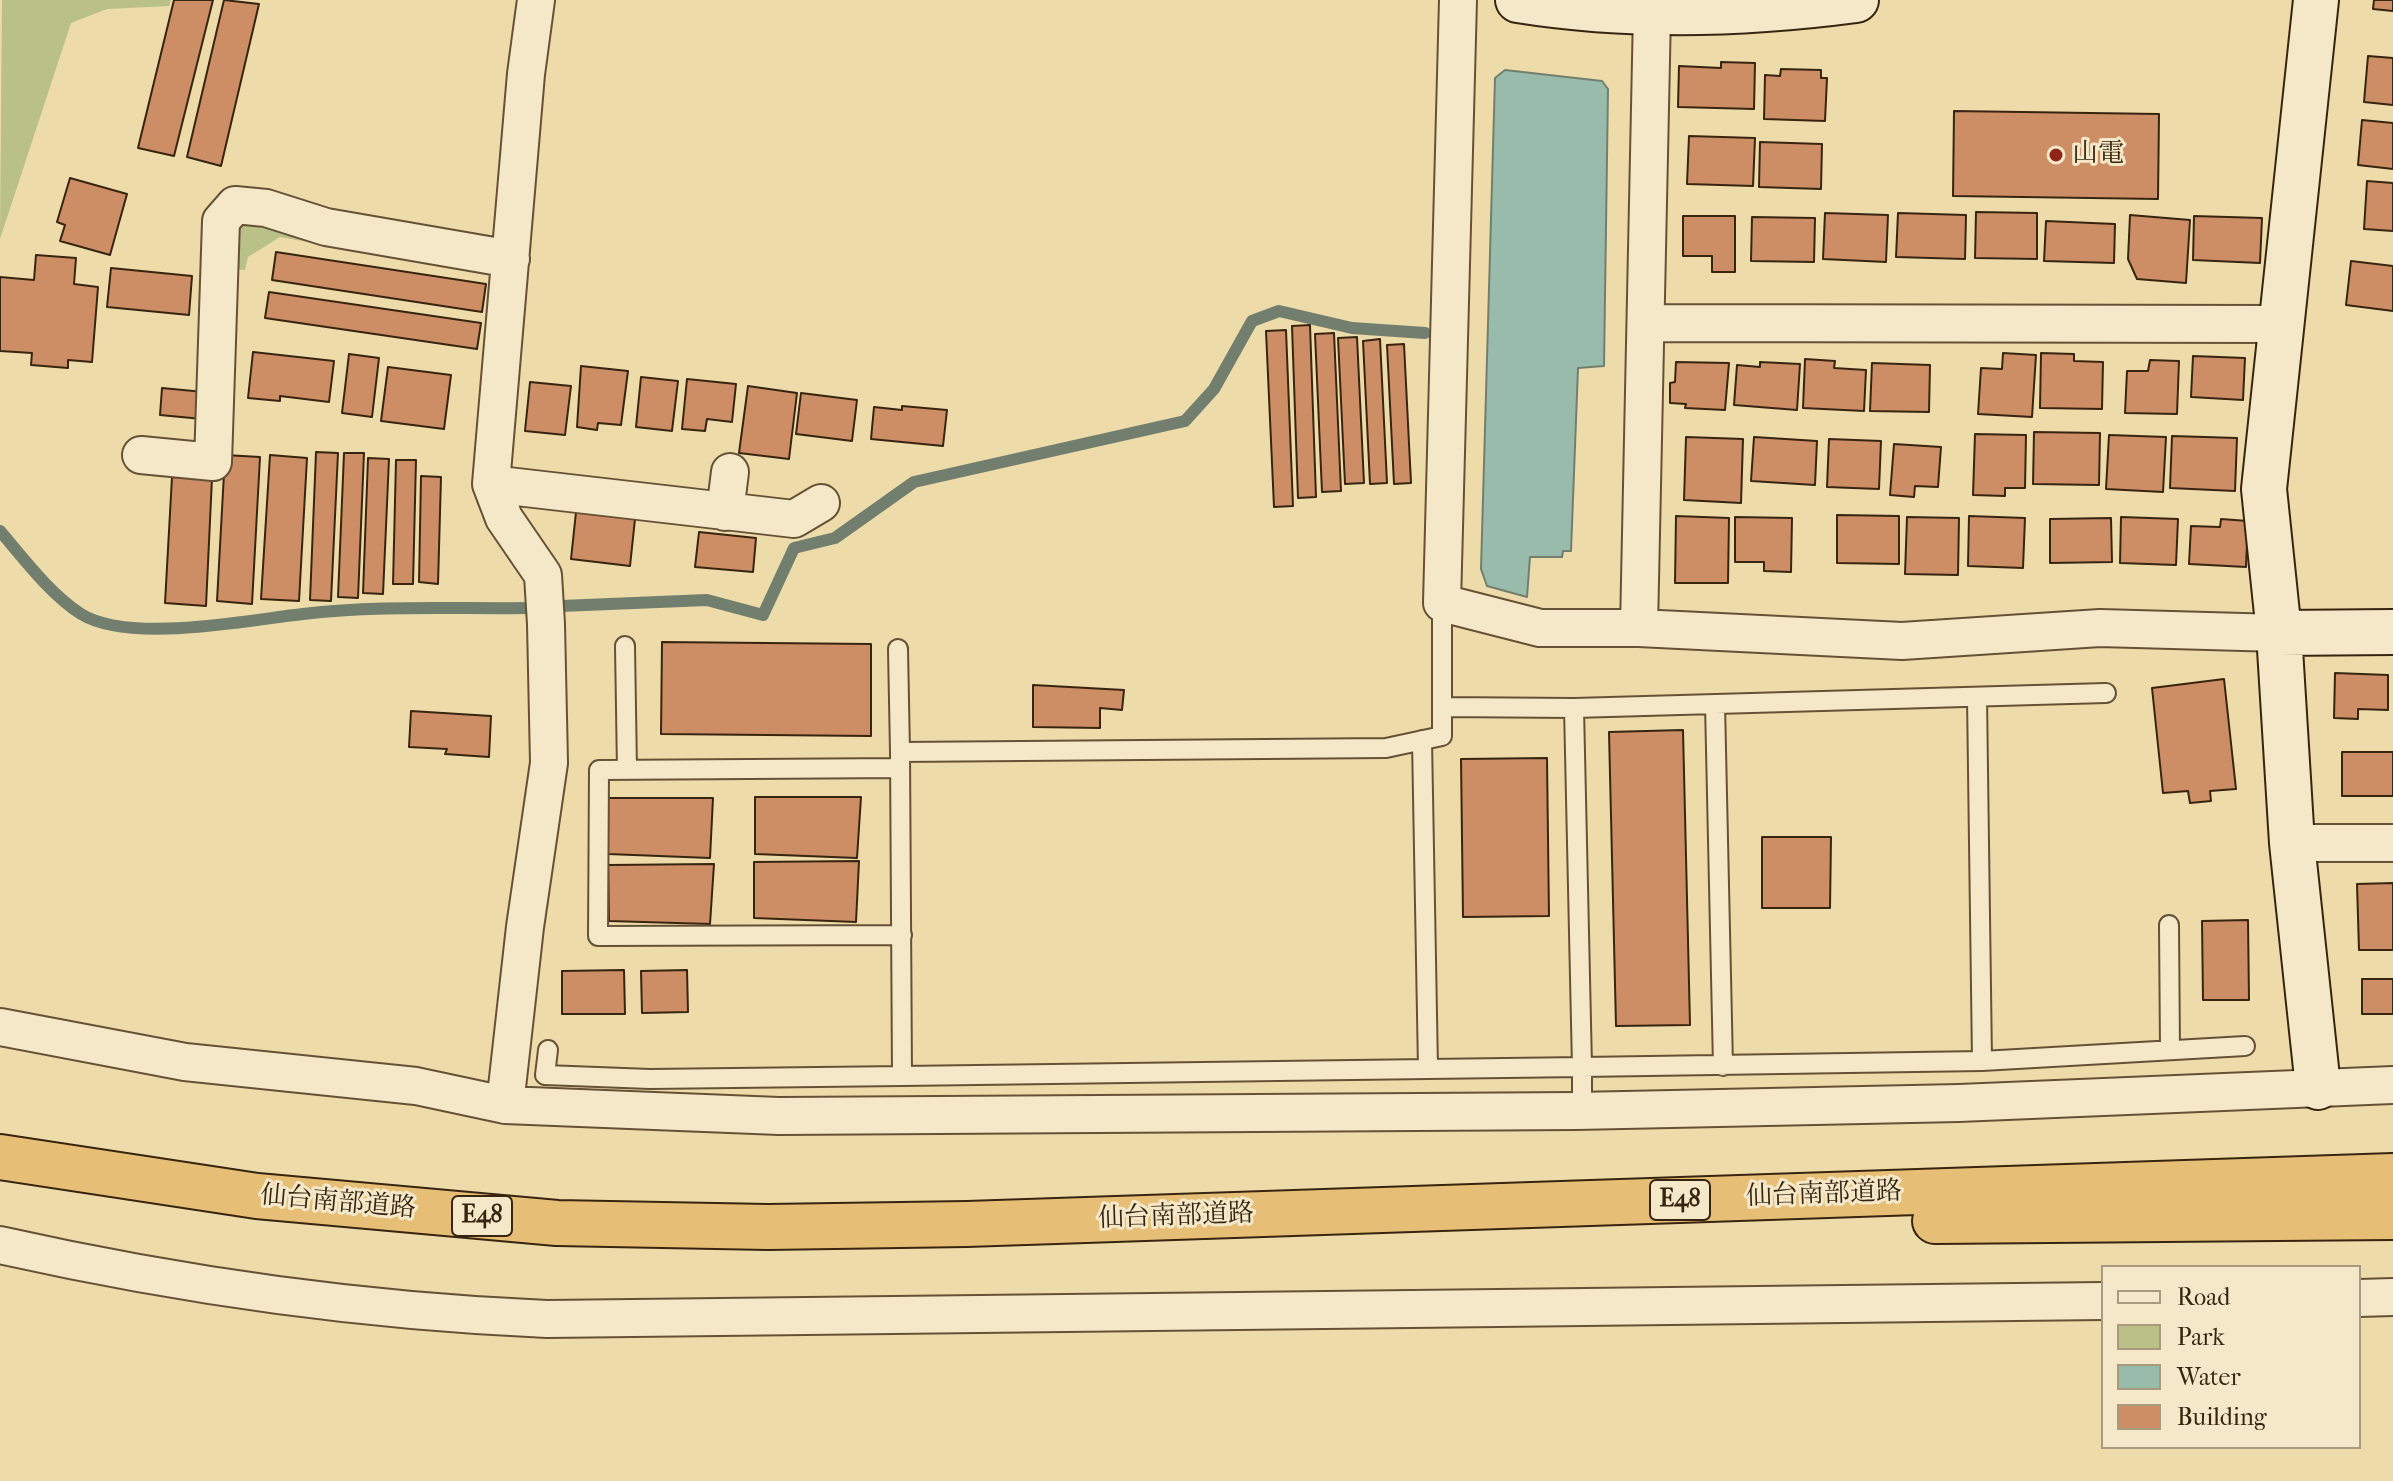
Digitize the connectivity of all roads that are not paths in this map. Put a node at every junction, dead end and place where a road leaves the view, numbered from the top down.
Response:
1 (536, 0) edge
2 (1458, 0) edge
3 (1518, 0) edge
4 (1856, 0) edge
5 (2316, 0) edge
6 (1652, 13) junction
7 (511, 259) junction
8 (1647, 323) junction
9 (2280, 324) junction
10 (141, 455) dead end
11 (730, 472) dead end
12 (491, 484) junction
13 (821, 503) dead end
14 (725, 512) junction
15 (1442, 603) junction
16 (1639, 628) junction
17 (2393, 632) edge
18 (2279, 633) junction
19 (625, 646) dead end
20 (898, 649) dead end
21 (2106, 693) dead end
22 (1977, 697) junction
23 (1715, 704) junction
24 (1442, 707) junction
25 (1574, 708) junction
26 (1422, 740) junction
27 (900, 760) junction
28 (627, 770) junction
29 (2292, 843) junction
30 (2393, 843) edge
31 (2169, 925) dead end
32 (902, 935) junction
33 (0, 1027) edge
34 (2245, 1046) dead end
35 (548, 1050) dead end
36 (2170, 1050) junction
37 (1982, 1061) junction
38 (1723, 1066) junction
39 (1582, 1067) junction
40 (1428, 1069) junction
41 (902, 1076) junction
42 (2393, 1085) edge
43 (2318, 1087) junction
44 (505, 1105) junction
45 (1582, 1111) junction
46 (0, 1157) edge
47 (2393, 1176) edge
48 (2393, 1217) edge
49 (967, 1224) junction
50 (0, 1245) edge
51 (2393, 1297) edge
52 (2361, 1298) edge
53 (2101, 1301) edge

1 - 7 street
2 - 15 street
3 - 6 street
4 - 6 street
5 - 9 street
6 - 8 street
7 - 10 street
7 - 12 street
8 - 9 street
8 - 16 street
9 - 18 street
11 - 14 street
12 - 14 street
12 - 44 street
13 - 14 street
15 - 16 street
15 - 24 lane
16 - 18 street
17 - 18 street
18 - 29 street
19 - 28 lane
20 - 27 lane
21 - 22 lane
22 - 23 lane
22 - 37 lane
23 - 25 lane
23 - 38 lane
24 - 25 lane
24 - 26 lane
25 - 39 lane
26 - 27 lane
26 - 40 lane
27 - 28 lane
27 - 32 lane
28 - 32 lane
29 - 30 street
29 - 43 street
31 - 36 lane
32 - 41 lane
33 - 44 street
34 - 36 lane
35 - 41 lane
36 - 37 lane
37 - 38 lane
38 - 39 lane
39 - 40 lane
39 - 45 lane
40 - 41 lane
42 - 43 street
43 - 45 street
44 - 45 street
46 - 49 highway, 仙台南部道路 / E48
47 - 49 highway, 仙台南部道路 / E48
48 - 49 highway, 仙台南部道路 / E48
50 - 53 street
51 - 52 street

